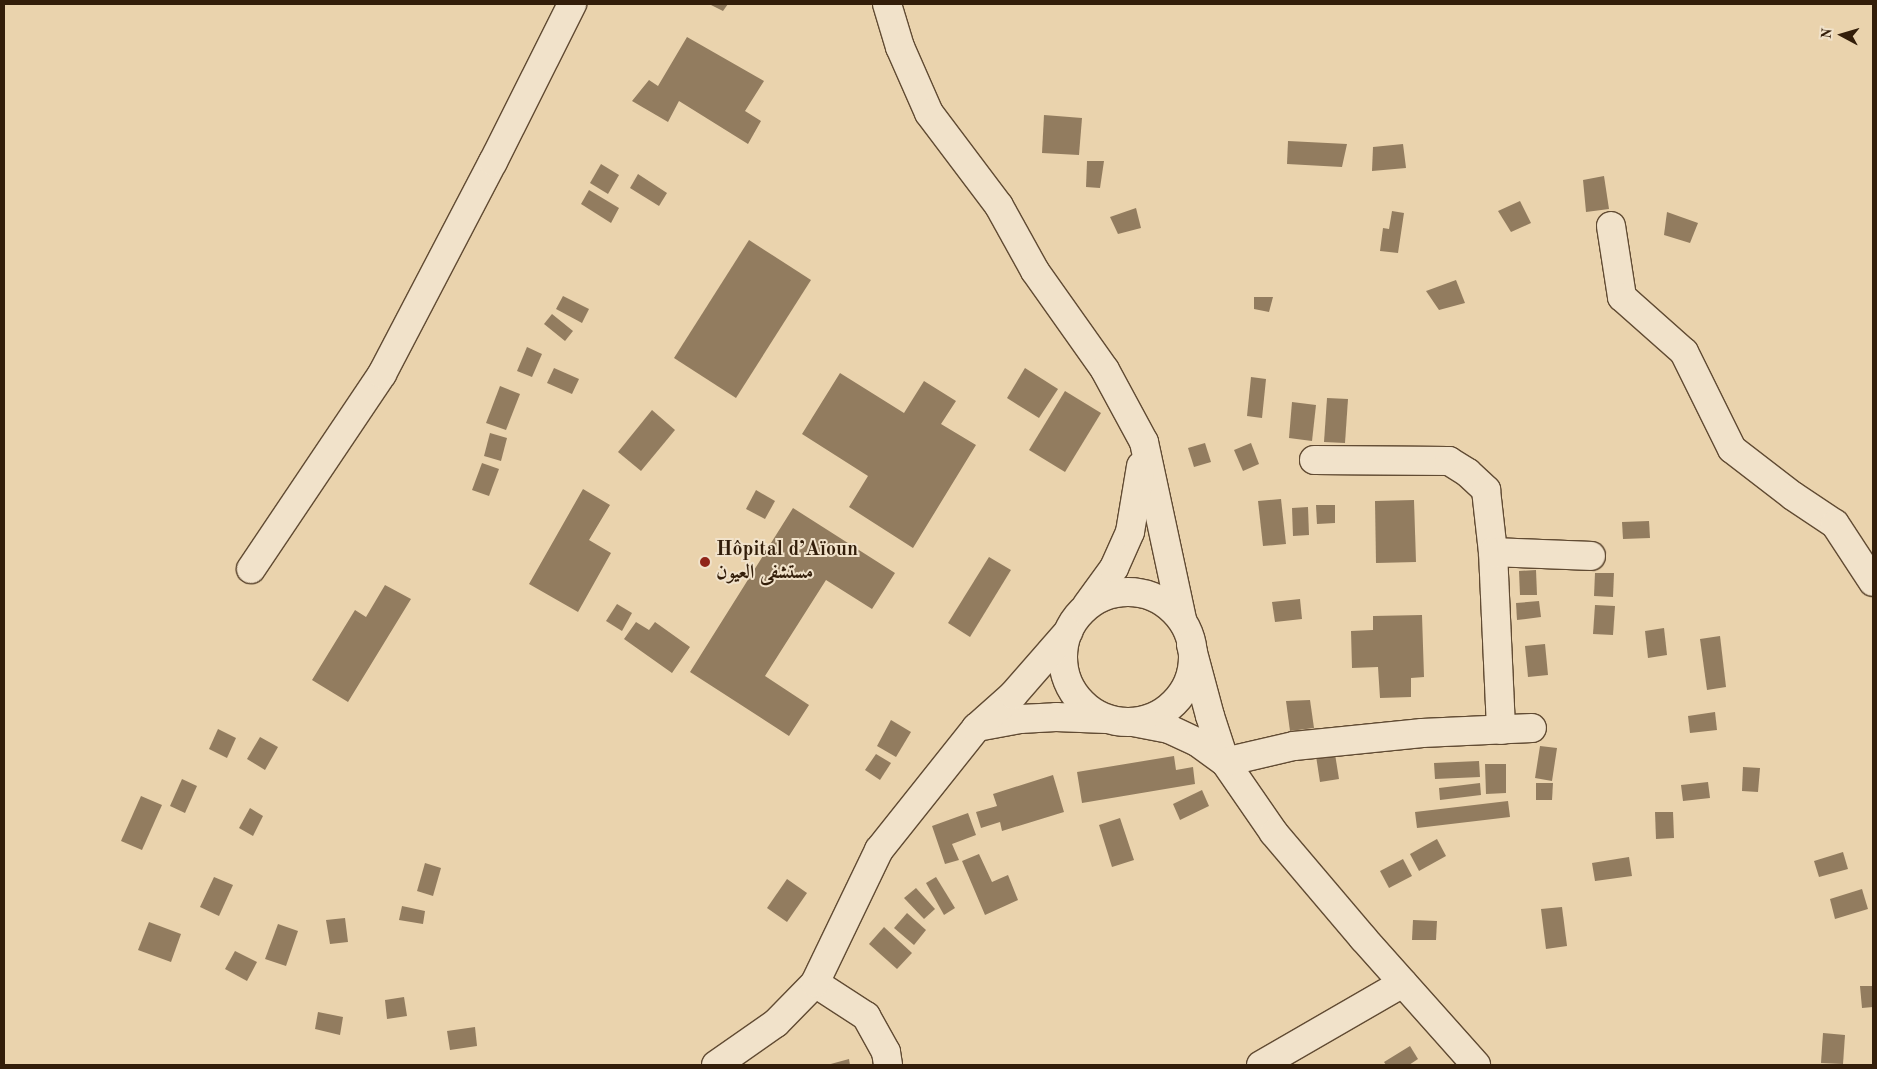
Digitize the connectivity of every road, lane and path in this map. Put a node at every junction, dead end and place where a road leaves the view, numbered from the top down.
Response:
1 (572, 4) edge
2 (887, 4) edge
3 (1611, 226) dead end
4 (1144, 442) junction
5 (1314, 460) dead end
6 (1493, 552) junction
7 (1592, 556) dead end
8 (251, 569) dead end
9 (1873, 582) edge
10 (1083, 610) junction
11 (1068, 632) junction
12 (1187, 633) junction
13 (1120, 720) junction
14 (976, 728) junction
15 (1532, 728) dead end
16 (1502, 730) junction
17 (1225, 762) junction
18 (815, 983) junction
19 (1402, 983) junction
20 (716, 1065) edge
21 (888, 1065) edge
22 (1261, 1065) edge
23 (1476, 1065) edge

1 - 8 street
2 - 4 street
3 - 9 street
4 - 10 street
4 - 12 street
5 - 6 street
6 - 7 street
6 - 16 street
10 - 11 street
10 - 12 street
11 - 13 street
11 - 14 street
12 - 13 street
12 - 17 street
13 - 14 street
13 - 17 street
14 - 18 street
15 - 16 street
16 - 17 street
17 - 19 street
18 - 20 street
18 - 21 street
19 - 22 street
19 - 23 street

